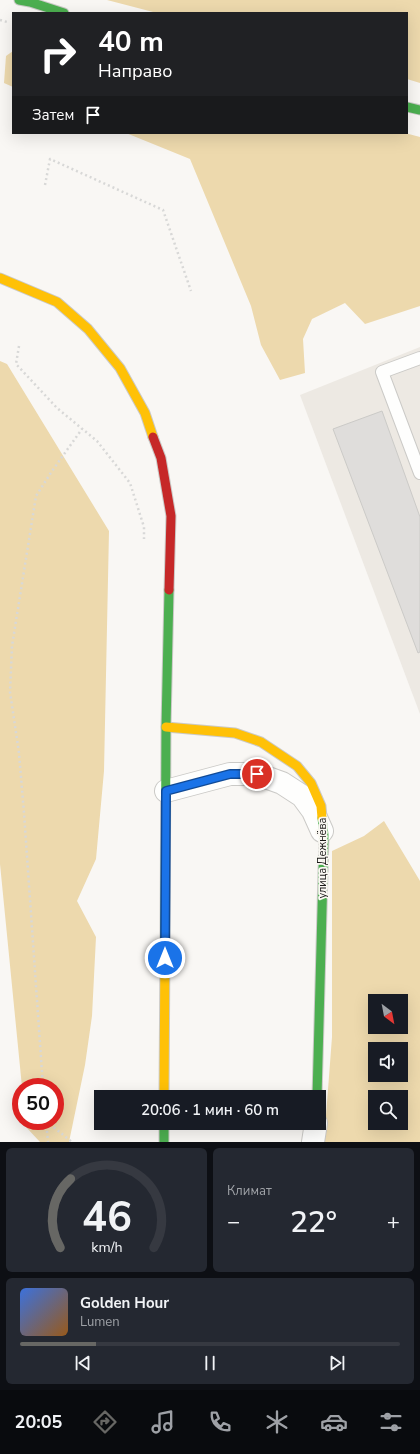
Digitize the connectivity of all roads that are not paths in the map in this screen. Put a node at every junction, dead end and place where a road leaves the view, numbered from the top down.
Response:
1 (20, 0) edge
2 (61, 12) edge
3 (408, 107) edge
4 (420, 110) edge
5 (0, 278) edge
6 (420, 358) edge
7 (420, 473) edge
8 (166, 727) junction
9 (166, 791) junction
10 (324, 835) junction
11 (164, 1090) edge
12 (317, 1090) edge
13 (164, 1130) edge
14 (315, 1130) edge
15 (164, 1142) edge
16 (313, 1142) edge

1 - 2 main road
3 - 4 main road
5 - 8 main road
6 - 7 lane
8 - 9 main road
8 - 10 main road, улица Дежнёва
9 - 10 street
9 - 11 main road
10 - 12 main road, улица Дежнёва
13 - 15 main road
14 - 16 street

